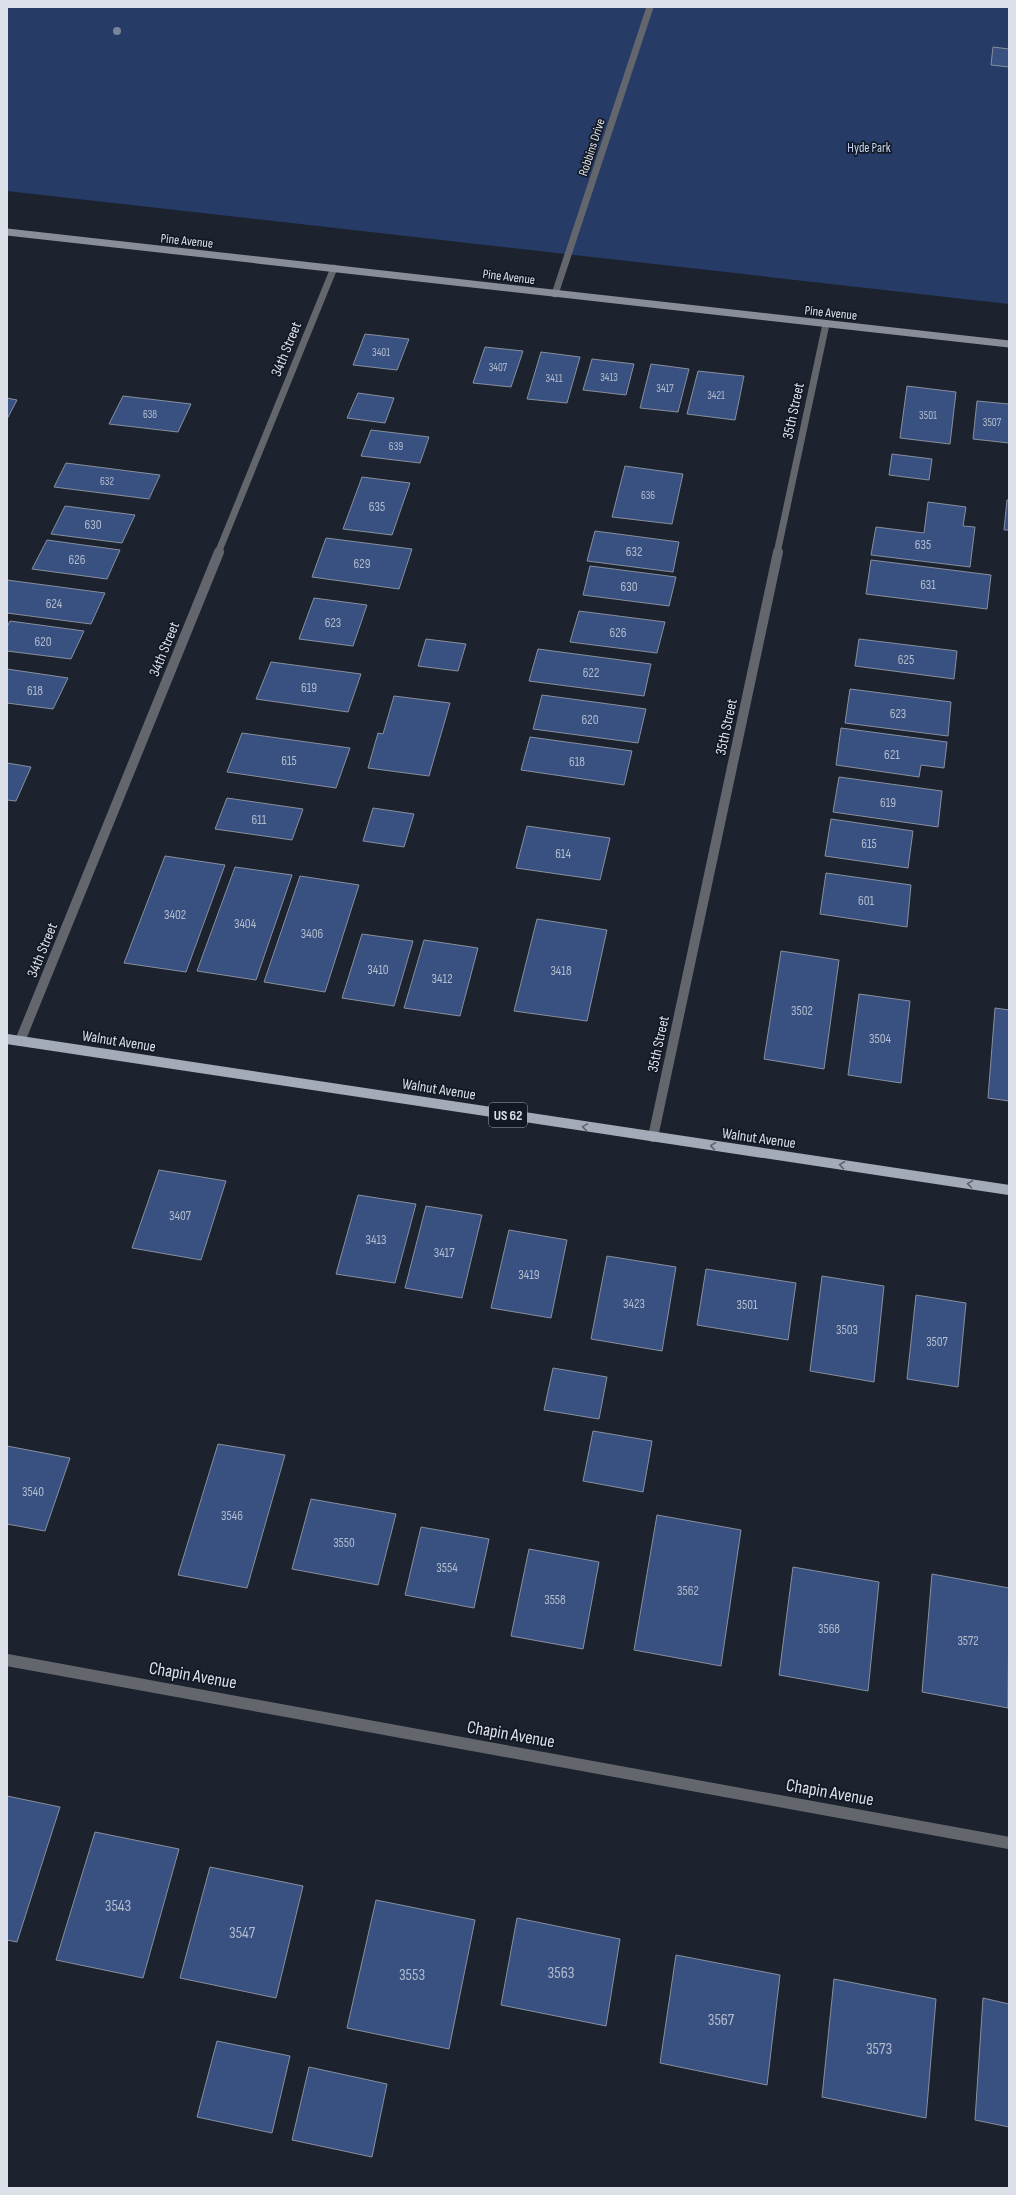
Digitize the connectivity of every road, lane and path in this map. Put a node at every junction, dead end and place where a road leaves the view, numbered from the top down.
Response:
1 (650, 7) edge
2 (7, 232) edge
3 (334, 268) junction
4 (555, 294) junction
5 (826, 324) junction
6 (1009, 344) edge
7 (7, 1039) edge
8 (20, 1041) junction
9 (653, 1137) junction
10 (1009, 1190) edge
11 (7, 1660) edge
12 (1009, 1843) edge

1 - 4 street, Robbins Drive
2 - 3 main road, Pine Avenue
3 - 4 main road, Pine Avenue
3 - 8 street, 34th Street
4 - 5 main road, Pine Avenue
5 - 6 main road, Pine Avenue
5 - 9 street, 35th Street
7 - 8 main road, Walnut Avenue / US 62
9 -> 8 main road, Walnut Avenue / US 62
10 -> 9 main road, Walnut Avenue / US 62
11 - 12 street, Chapin Avenue

